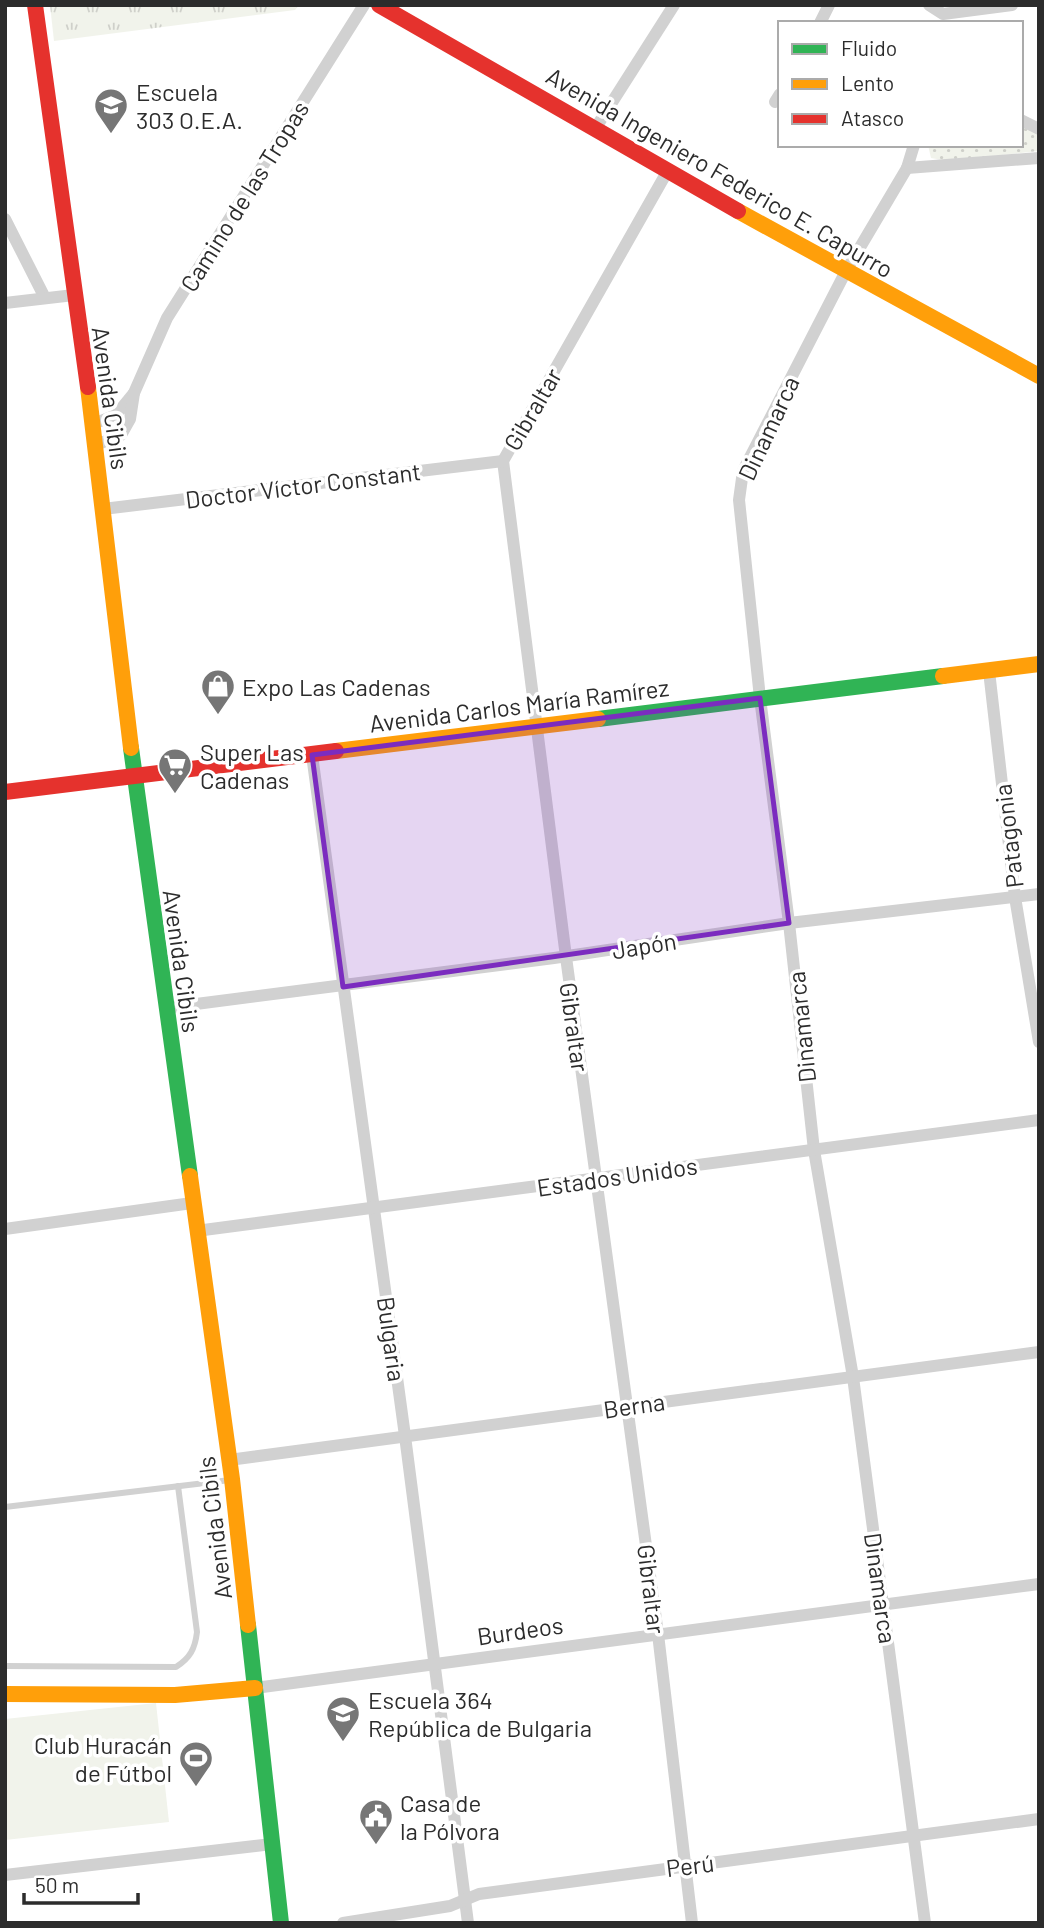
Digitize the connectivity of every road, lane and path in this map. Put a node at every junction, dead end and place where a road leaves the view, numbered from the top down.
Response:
1 (35, 5) edge
2 (364, 5) edge
3 (379, 5) edge
4 (674, 5) edge
5 (829, 5) edge
6 (929, 5) edge
7 (1012, 5) edge
8 (944, 14) edge
9 (821, 21) edge
10 (1023, 121) edge
11 (595, 129) junction
12 (1039, 129) edge
13 (913, 147) edge
14 (1039, 158) edge
15 (907, 168) junction
16 (667, 172) junction
17 (5, 219) edge
18 (846, 271) junction
19 (74, 295) junction
20 (45, 298) junction
21 (5, 303) edge
22 (1039, 376) edge
23 (134, 393) junction
24 (93, 424) junction
25 (96, 445) junction
26 (503, 461) junction
27 (103, 509) junction
28 (1039, 664) edge
29 (989, 671) junction
30 (760, 698) junction
31 (536, 725) junction
32 (312, 755) junction
33 (134, 776) junction
34 (5, 792) edge
35 (1039, 894) edge
36 (1015, 897) junction
37 (789, 923) junction
38 (566, 957) junction
39 (343, 987) junction
40 (165, 1008) junction
41 (1039, 1042) edge
42 (1039, 1120) edge
43 (814, 1150) junction
44 (595, 1179) junction
45 (192, 1203) junction
46 (374, 1209) junction
47 (5, 1229) edge
48 (196, 1231) junction
49 (1039, 1352) edge
50 (853, 1377) junction
51 (628, 1406) junction
52 (405, 1436) junction
53 (229, 1460) junction
54 (232, 1479) junction
55 (178, 1486) junction
56 (5, 1507) edge
57 (1039, 1584) edge
58 (882, 1605) junction
59 (658, 1634) junction
60 (435, 1664) junction
61 (5, 1666) edge
62 (255, 1688) junction
63 (5, 1694) edge
64 (1039, 1819) edge
65 (914, 1837) junction
66 (272, 1844) junction
67 (685, 1866) junction
68 (5, 1875) edge
69 (465, 1899) junction
70 (281, 1923) edge
71 (343, 1923) edge
72 (468, 1923) edge
73 (692, 1923) edge
74 (925, 1923) edge

1 - 19 street, Avenida Cibils
2 - 23 street, Camino de las Tropas
3 - 11 street, Avenida Ingeniero Federico E. Capurro
4 - 11 street
5 - 9 street
6 - 8 street
7 - 8 street
10 - 12 street
11 - 16 street, Avenida Ingeniero Federico E. Capurro
13 - 15 street, Dinamarca
14 - 15 street
15 - 18 street, Dinamarca
16 - 18 street, Avenida Ingeniero Federico E. Capurro
16 - 26 street, Gibraltar
17 - 20 street
18 - 22 street, Avenida Ingeniero Federico E. Capurro
18 - 30 street, Dinamarca
19 - 20 street
19 - 24 street, Avenida Cibils
20 - 21 street
23 - 24 street, Camino de las Tropas
23 - 25 street, Camino de las Tropas
24 - 25 street, Avenida Cibils
25 - 27 street, Avenida Cibils
26 - 27 street, Doctor Víctor Constant
26 - 31 street, Gibraltar
27 - 33 street, Avenida Cibils
28 - 29 street, Avenida Carlos María Ramírez
29 - 30 street, Avenida Carlos María Ramírez
29 - 36 street, Patagonia
30 - 31 street, Avenida Carlos María Ramírez
30 - 37 street, Dinamarca
31 - 32 street, Avenida Carlos María Ramírez
31 - 38 street, Gibraltar
32 - 33 street, Avenida Carlos María Ramírez
32 - 39 street, Bulgaria
33 - 34 street, Avenida Carlos María Ramírez
33 - 40 street, Avenida Cibils
35 - 36 street, Japón
36 - 37 street, Japón
36 - 41 street, Patagonia
37 - 38 street, Japón
37 - 43 street, Dinamarca
38 - 39 street, Japón
38 - 44 street, Gibraltar
39 - 40 street, Japón
39 - 46 street, Bulgaria
40 - 45 street, Avenida Cibils
42 - 43 street, Estados Unidos
43 - 44 street, Estados Unidos
43 - 50 street, Dinamarca
44 - 46 street, Estados Unidos
44 - 51 street, Gibraltar
45 - 47 street
45 - 48 street, Avenida Cibils
46 - 48 street, Estados Unidos
46 - 52 street, Bulgaria
48 - 53 street, Avenida Cibils
49 - 50 street, Berna
50 - 51 street, Berna
50 - 58 street, Dinamarca
51 - 52 street, Berna
51 - 59 street, Gibraltar
52 - 53 street, Berna
52 - 60 street, Bulgaria
53 - 54 street, Avenida Cibils
54 - 55 lane
54 - 62 street, Avenida Cibils
55 - 56 lane
55 - 61 lane
57 - 58 street, Burdeos
58 - 59 street, Burdeos
58 - 65 street, Dinamarca
59 - 60 street, Burdeos
59 - 67 street, Gibraltar
60 - 62 street, Burdeos
60 - 69 street, Bulgaria
62 - 63 street, Burdeos
62 - 66 street, Avenida Cibils
64 - 65 street, Perú
65 - 67 street, Perú
65 - 74 street, Dinamarca
66 - 68 street
66 - 70 street, Avenida Cibils
67 - 69 street, Perú
67 - 73 street, Gibraltar
69 - 71 street, Perú
69 - 72 street, Bulgaria

